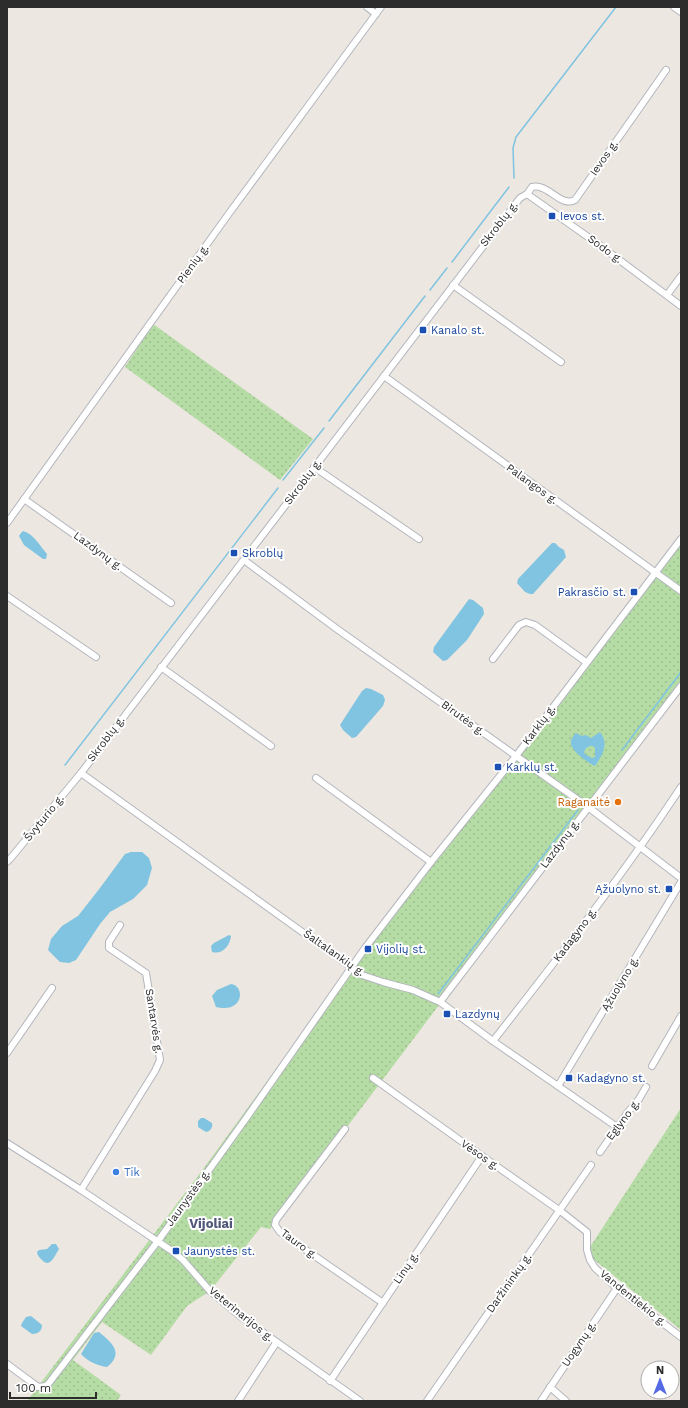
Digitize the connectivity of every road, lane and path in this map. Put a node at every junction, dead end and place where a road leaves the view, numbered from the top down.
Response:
1 (367, 7) edge
2 (381, 7) edge
3 (674, 7) edge
4 (681, 12) edge
5 (376, 14) junction
6 (666, 70) dead end
7 (527, 194) junction
8 (681, 276) edge
9 (453, 284) junction
10 (667, 295) junction
11 (681, 306) edge
12 (561, 362) dead end
13 (384, 376) junction
14 (314, 467) junction
15 (24, 499) junction
16 (7, 523) edge
17 (419, 539) dead end
18 (681, 539) edge
19 (244, 560) junction
20 (655, 573) junction
21 (681, 591) edge
22 (7, 596) edge
23 (171, 603) dead end
24 (96, 657) dead end
25 (493, 660) dead end
26 (586, 662) junction
27 (161, 667) junction
28 (681, 686) edge
29 (271, 746) dead end
30 (516, 756) junction
31 (81, 773) junction
32 (316, 778) dead end
33 (681, 787) edge
34 (588, 807) junction
35 (641, 847) junction
36 (7, 862) edge
37 (431, 862) junction
38 (681, 878) edge
39 (681, 882) edge
40 (120, 925) dead end
41 (352, 968) junction
42 (52, 988) dead end
43 (440, 1002) junction
44 (681, 1016) edge
45 (493, 1041) junction
46 (7, 1053) edge
47 (652, 1066) dead end
48 (373, 1078) dead end
49 (558, 1086) junction
50 (646, 1087) dead end
51 (617, 1127) junction
52 (345, 1129) dead end
53 (7, 1143) edge
54 (600, 1152) dead end
55 (482, 1156) junction
56 (591, 1164) dead end
57 (81, 1190) junction
58 (559, 1210) junction
59 (587, 1232) joint
60 (158, 1241) junction
61 (617, 1288) junction
62 (383, 1303) junction
63 (681, 1337) edge
64 (276, 1343) junction
65 (7, 1364) edge
66 (330, 1381) junction
67 (550, 1386) junction
68 (238, 1401) edge
69 (360, 1401) edge
70 (427, 1401) edge
71 (541, 1401) edge
72 (566, 1401) edge

1 - 5 street
2 - 5 street, Pienių g.
3 - 4 street
5 - 15 street, Pienių g.
6 - 7 street, Ievos g.
7 - 9 street, Skroblų g.
7 - 10 street, Sodo g.
8 - 10 street
9 - 12 street
9 - 13 street, Skroblų g.
10 - 11 street, Sodo g.
13 - 14 street, Skroblų g.
13 - 20 street, Palangos g.
14 - 17 street
14 - 19 street, Skroblų g.
15 - 16 street, Pienių g.
15 - 23 street, Lazdynų g.
18 - 20 street, Karklų g.
19 - 27 street, Skroblų g.
19 - 30 street, Birutės g.
20 - 21 street, Palangos g.
20 - 26 street, Karklų g.
22 - 24 street
25 - 26 street
26 - 30 street, Karklų g.
27 - 29 street
27 - 31 street, Skroblų g.
28 - 34 street, Lazdynų g.
30 - 34 street, Birutės g.
30 - 37 street, Karklų g.
31 - 36 street, Švyturio g.
31 - 41 street, Šaltalankių g.
32 - 37 street
33 - 35 street, Kadagyno g.
34 - 35 street, Birutės g.
34 - 43 street, Lazdynų g.
35 - 38 street, Birutės g.
35 - 45 street, Kadagyno g.
37 - 41 street, Karklų g.
39 - 49 street, Ąžuolyno g.
40 - 57 street, Santarvės g.
41 - 43 street, Šaltalankių g.
41 - 60 street, Jaunystės g.
42 - 46 street
43 - 45 street, Šaltalankių g.
44 - 47 street
45 - 49 street, Šaltalankių g.
48 - 55 street, Vėsos g.
49 - 51 street, Šaltalankių g.
50 - 51 street, Eglyno g.
51 - 54 street, Eglyno g.
52 - 62 street, Tauro g.
53 - 57 street, Veterinarijos g.
55 - 58 street, Vėsos g.
55 - 62 street, Linų g.
56 - 58 street, Daržininkų g.
57 - 60 street, Veterinarijos g.
58 - 59 street, Vėsos g.
58 - 70 street, Daržininkų g.
59 - 61 street, Vandentiekio g.
60 - 64 street, Veterinarijos g.
60 - 65 street, Jaunystės g.
61 - 63 street, Vandentiekio g.
61 - 67 street, Uogynų g.
62 - 66 street, Linų g.
64 - 66 street, Veterinarijos g.
64 - 68 street
66 - 69 street, Veterinarijos g.
67 - 71 street, Uogynų g.
67 - 72 street

